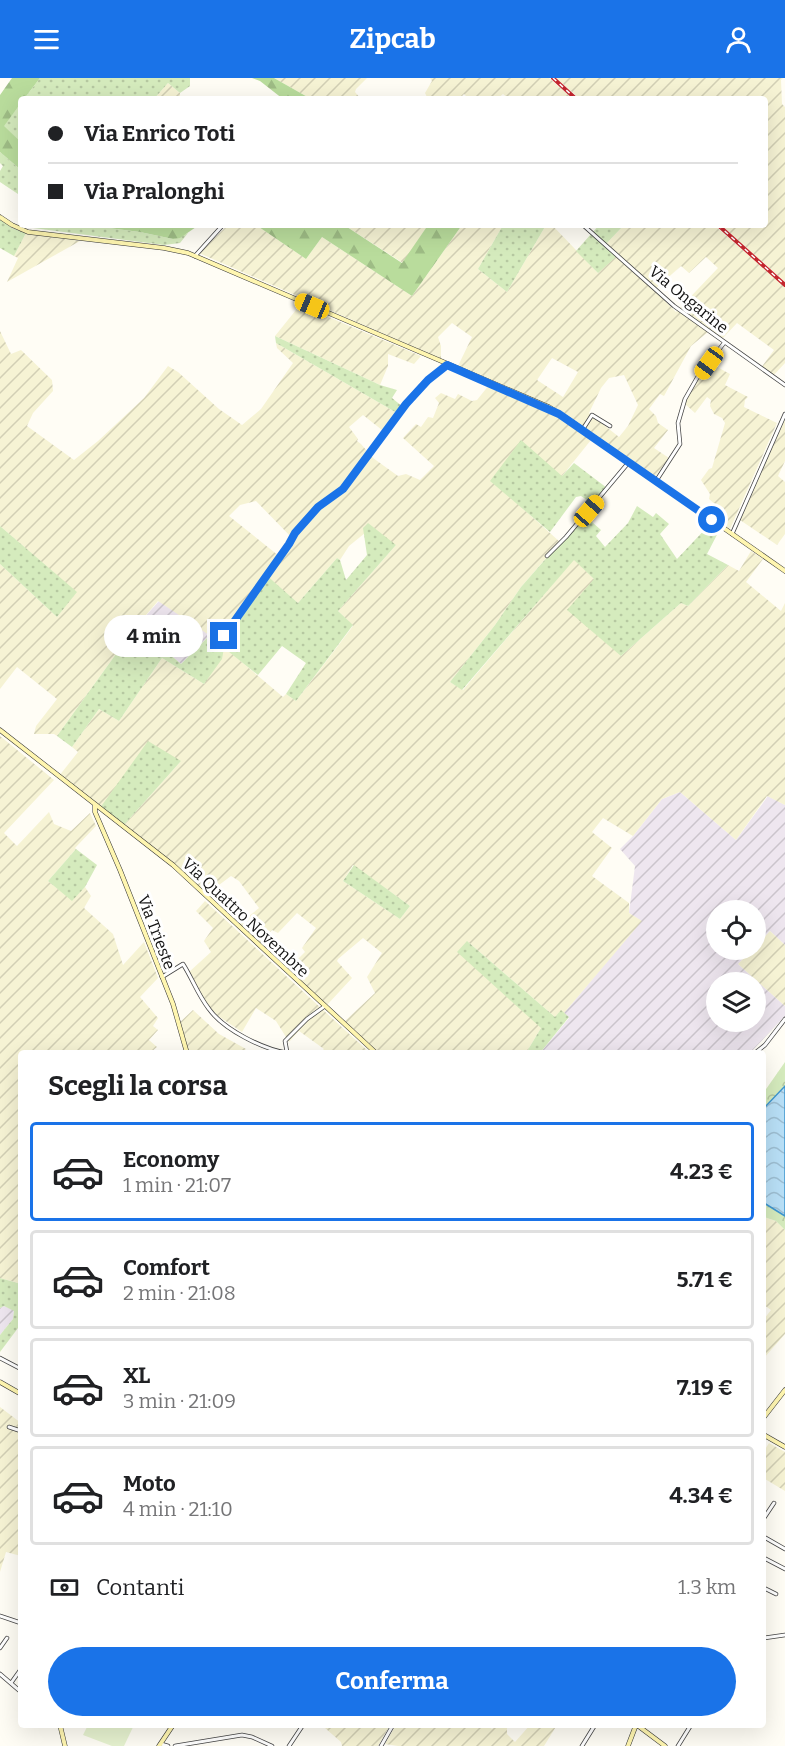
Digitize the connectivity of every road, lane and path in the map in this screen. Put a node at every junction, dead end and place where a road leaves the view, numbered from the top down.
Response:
1 (0, 217) edge
2 (18, 228) edge
3 (19, 228) edge
4 (220, 228) edge
5 (586, 228) edge
6 (195, 256) junction
7 (724, 342) junction
8 (447, 365) junction
9 (785, 385) edge
10 (785, 414) edge
11 (610, 426) dead end
12 (582, 429) junction
13 (629, 462) junction
14 (656, 481) junction
15 (731, 534) junction
16 (547, 556) dead end
17 (785, 571) edge
18 (224, 636) dead end
19 (0, 730) edge
20 (95, 805) junction
21 (102, 810) junction
22 (99, 821) junction
23 (162, 977) junction
24 (325, 1006) junction
25 (785, 1019) edge
26 (186, 1050) edge
27 (276, 1050) edge
28 (287, 1050) edge
29 (372, 1050) edge
30 (759, 1050) edge
31 (0, 1358) edge
32 (18, 1367) edge
33 (0, 1383) edge
34 (785, 1390) edge
35 (18, 1392) edge
36 (766, 1414) edge
37 (9, 1427) dead end
38 (18, 1430) edge
39 (766, 1436) edge
40 (785, 1446) edge
41 (774, 1503) dead end
42 (766, 1515) edge
43 (766, 1539) edge
44 (785, 1549) edge
45 (766, 1559) edge
46 (785, 1569) edge
47 (766, 1589) edge
48 (776, 1593) dead end
49 (0, 1616) edge
50 (18, 1622) edge
51 (785, 1635) edge
52 (7, 1638) dead end
53 (766, 1638) edge
54 (0, 1648) edge
55 (18, 1673) edge
56 (0, 1674) edge
57 (11, 1683) junction
58 (18, 1689) edge
59 (61, 1728) edge
60 (171, 1728) edge
61 (301, 1728) edge
62 (391, 1728) edge
63 (593, 1728) edge
64 (636, 1728) edge
65 (641, 1728) edge
66 (689, 1728) edge
67 (160, 1745) edge
68 (65, 1746) edge
69 (168, 1746) edge
70 (175, 1746) edge
71 (272, 1746) edge
72 (289, 1746) edge
73 (381, 1746) edge
74 (582, 1746) edge
75 (628, 1746) edge
76 (665, 1746) edge
77 (678, 1746) edge

1 - 2 main road
3 - 6 main road
4 - 6 street
5 - 7 street, Via Ongarine
6 - 8 main road
7 - 9 street, Via Ongarine
7 - 14 street
8 - 12 main road
8 - 18 street
10 - 15 street
11 - 12 street
12 - 13 main road
13 - 14 main road
13 - 16 street
14 - 15 main road
15 - 17 main road
19 - 20 main road
20 - 21 main road, Via Quattro Novembre
20 - 22 main road, Via Trieste
21 - 22 main road
21 - 24 main road, Via Quattro Novembre
22 - 23 main road, Via Trieste
23 - 26 main road, Via Trieste
23 - 27 street
24 - 28 street
24 - 29 main road, Via Quattro Novembre
25 - 30 street
31 - 32 street
33 - 35 main road
34 - 36 main road
37 - 38 street
39 - 40 main road
41 - 42 street
43 - 44 street
45 - 46 street
47 - 48 street
49 - 50 street
51 - 53 street
52 - 54 street
55 - 57 street
56 - 57 street
57 - 58 street
59 - 68 main road
60 - 67 main road
61 - 72 street
62 - 73 street
63 - 74 street
64 - 75 main road
65 - 76 main road
66 - 77 street
67 - 69 street
70 - 71 street

